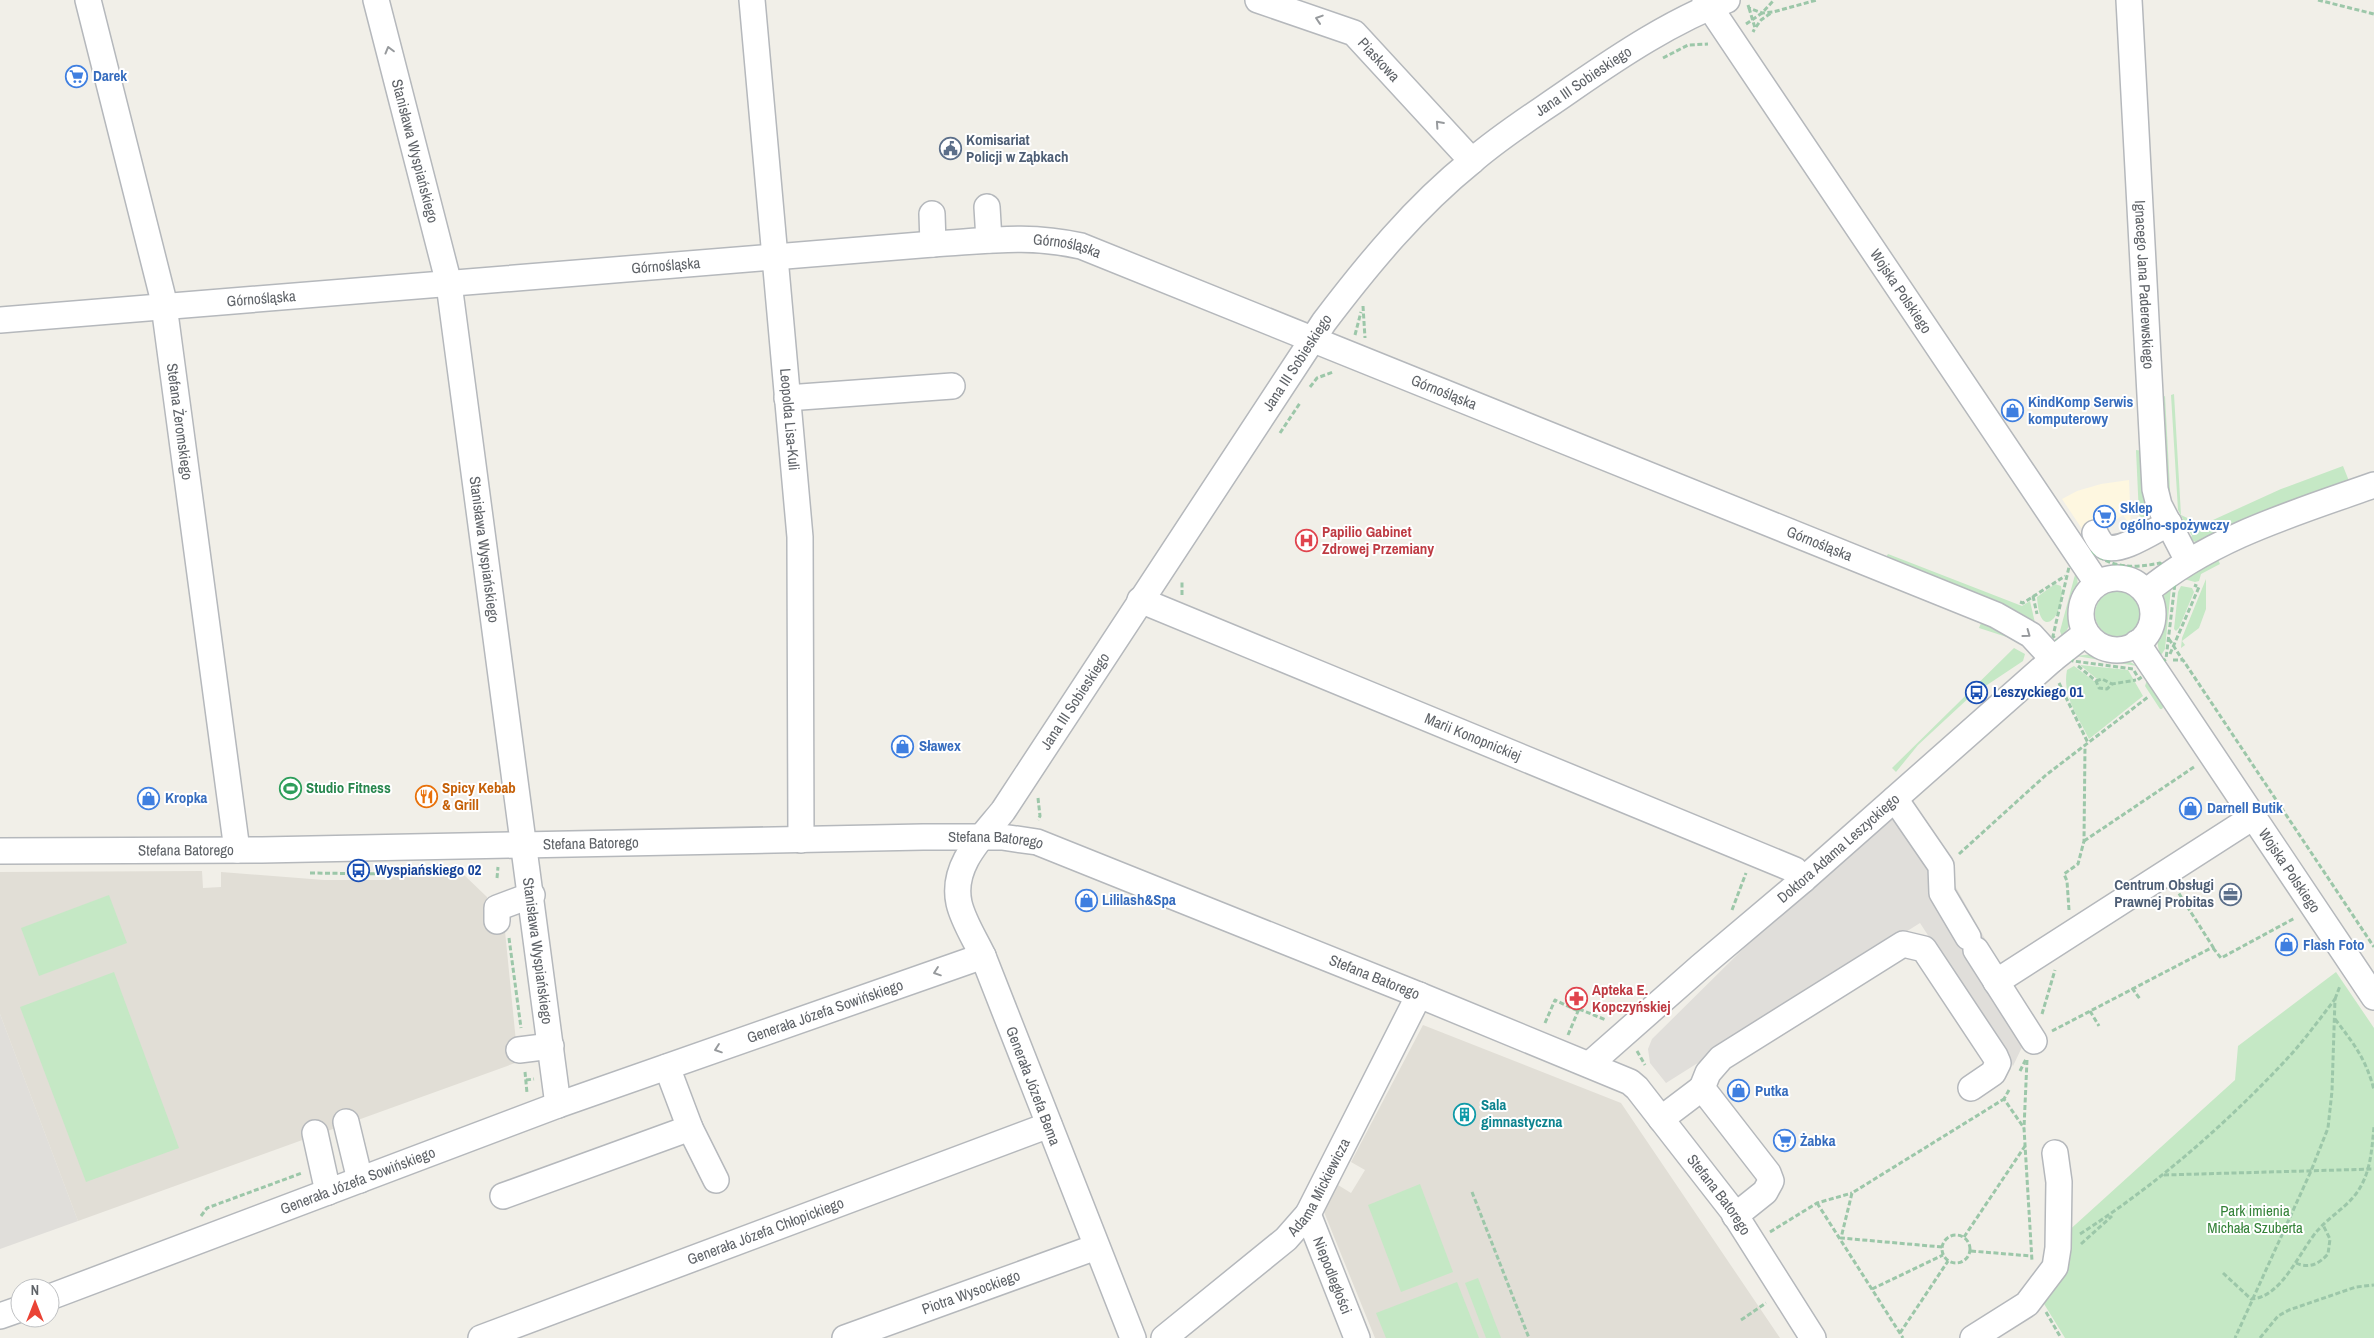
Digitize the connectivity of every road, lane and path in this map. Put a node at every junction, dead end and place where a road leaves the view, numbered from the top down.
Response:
1 (88, 0) edge
2 (376, 0) edge
3 (752, 0) edge
4 (1258, 0) edge
5 (1746, 0) edge
6 (1774, 0) edge
7 (1817, 0) edge
8 (2128, 0) edge
9 (2318, 0) edge
10 (1723, 4) edge
11 (1773, 12) junction
12 (1762, 14) junction
13 (2374, 14) edge
14 (1755, 28) junction
15 (1747, 36) dead end
16 (1713, 44) dead end
17 (1655, 63) dead end
18 (1472, 160) junction
19 (987, 207) dead end
20 (932, 214) dead end
21 (990, 240) junction
22 (933, 244) junction
23 (775, 258) junction
24 (449, 284) junction
25 (1369, 298) dead end
26 (1363, 306) dead end
27 (165, 308) junction
28 (0, 320) edge
29 (1313, 339) junction
30 (952, 386) dead end
31 (787, 398) junction
32 (2374, 485) edge
33 (2168, 523) junction
34 (2095, 533) dead end
35 (2081, 560) junction
36 (2180, 577) junction
37 (2097, 584) junction
38 (2146, 592) junction
39 (1140, 600) junction
40 (2086, 632) junction
41 (2169, 639) junction
42 (2138, 643) junction
43 (2174, 647) junction
44 (2183, 660) junction
45 (2062, 662) junction
46 (2153, 669) junction
47 (2096, 680) junction
48 (2112, 684) junction
49 (2148, 696) dead end
50 (2087, 744) junction
51 (2194, 767) dead end
52 (1031, 797) dead end
53 (1895, 799) junction
54 (2253, 817) junction
55 (1032, 818) dead end
56 (1038, 820) junction
57 (1045, 823) dead end
58 (1036, 825) dead end
59 (982, 837) junction
60 (801, 840) junction
61 (2084, 842) junction
62 (525, 845) junction
63 (237, 850) junction
64 (0, 851) edge
65 (1958, 855) dead end
66 (1803, 880) junction
67 (2176, 888) dead end
68 (532, 896) junction
69 (2295, 918) dead end
70 (503, 929) joint
71 (2065, 938) junction
72 (2374, 947) edge
73 (2213, 948) junction
74 (983, 956) junction
75 (1996, 982) junction
76 (2132, 988) junction
77 (1420, 994) junction
78 (2374, 997) edge
79 (2140, 999) dead end
80 (1581, 1004) dead end
81 (1579, 1010) junction
82 (2090, 1011) junction
83 (2335, 1019) junction
84 (1539, 1024) dead end
85 (2099, 1026) dead end
86 (1611, 1027) junction
87 (2037, 1031) junction
88 (1560, 1032) dead end
89 (1568, 1035) junction
90 (1575, 1037) dead end
91 (550, 1046) junction
92 (521, 1050) junction
93 (1590, 1064) junction
94 (667, 1067) junction
95 (1647, 1068) dead end
96 (2018, 1075) dead end
97 (2013, 1083) dead end
98 (1702, 1088) junction
99 (1971, 1088) dead end
100 (2374, 1090) edge
101 (2004, 1099) junction
102 (558, 1105) junction
103 (530, 1116) junction
104 (1661, 1119) junction
105 (346, 1122) dead end
106 (1049, 1125) junction
107 (2374, 1126) edge
108 (690, 1128) junction
109 (2024, 1128) junction
110 (315, 1133) dead end
111 (2025, 1146) junction
112 (2054, 1153) dead end
113 (2368, 1169) junction
114 (2374, 1169) edge
115 (2311, 1171) junction
116 (2164, 1175) junction
117 (360, 1180) junction
118 (716, 1180) dead end
119 (328, 1192) junction
120 (1472, 1192) dead end
121 (1852, 1193) junction
122 (503, 1196) dead end
123 (1817, 1203) junction
124 (2120, 1209) junction
125 (1742, 1210) junction
126 (1308, 1214) junction
127 (2323, 1225) junction
128 (1769, 1233) junction
129 (1964, 1237) junction
130 (1841, 1238) junction
131 (1774, 1241) dead end
132 (1096, 1247) junction
133 (1942, 1247) junction
134 (1971, 1251) junction
135 (1943, 1254) junction
136 (2031, 1256) junction
137 (2057, 1258) junction
138 (1948, 1261) junction
139 (2296, 1263) junction
140 (2223, 1273) dead end
141 (2374, 1285) edge
142 (1872, 1289) junction
143 (2037, 1290) junction
144 (60, 1293) edge
145 (2251, 1299) junction
146 (1767, 1302) dead end
147 (1741, 1320) dead end
148 (1900, 1333) junction
149 (481, 1338) edge
150 (845, 1338) edge
151 (1133, 1338) edge
152 (1164, 1338) edge
153 (1357, 1338) edge
154 (1529, 1338) edge
155 (1813, 1338) edge
156 (1903, 1338) edge
157 (1973, 1338) edge
158 (2235, 1338) edge
159 (2260, 1338) edge

1 - 27 street, Stefana Żeromskiego
24 -> 2 street, Stanisława Wyspiańskiego
3 - 23 street, Leopolda Lisa-Kuli
18 -> 4 street, Piaskowa
5 - 10 path
6 - 12 path
7 - 11 path
8 - 33 street, Ignacego Jana Paderewskiego
9 - 13 path
10 - 12 path
10 - 14 path
10 - 18 street, Jana III Sobieskiego
10 - 35 street, Wojska Polskiego
11 - 12 path
11 - 14 path
14 - 15 path
16 - 17 path
18 - 29 street, Jana III Sobieskiego
19 - 21 street
20 - 22 street
21 - 22 street, Górnośląska
21 - 29 street, Górnośląska
22 - 23 street, Górnośląska
23 - 24 street, Górnośląska
23 - 31 street, Leopolda Lisa-Kuli
24 - 27 street, Górnośląska
24 - 62 street, Stanisława Wyspiańskiego
25 - 26 path
27 - 28 street, Górnośląska
27 - 63 street, Stefana Żeromskiego
29 - 39 street, Jana III Sobieskiego
29 -> 45 street, Górnośląska
30 - 31 street
31 - 60 street, Leopolda Lisa-Kuli
32 - 36 street
33 - 34 street
33 - 36 street, Ignacego Jana Paderewskiego
35 - 36 path
35 - 37 street, Wojska Polskiego
35 - 45 path
36 - 38 street
36 - 41 path
36 - 43 path
37 - 38 street
37 - 40 street
38 - 42 street
39 - 59 street, Jana III Sobieskiego
39 - 66 street, Marii Konopnickiej
40 - 42 street
40 - 45 street, Doktora Adama Leszyckiego
41 - 43 path
41 - 46 path
42 - 46 street, Wojska Polskiego
43 - 44 path
43 - 46 path
44 - 46 path
44 - 72 path
45 - 46 path
45 - 47 path
45 - 50 path
45 - 53 street, Doktora Adama Leszyckiego
46 - 48 path
46 - 54 street, Wojska Polskiego
47 - 48 path
47 - 48 path
49 - 50 path
50 - 61 path
50 - 65 path
51 - 61 path
52 - 56 path
53 - 66 street, Doktora Adama Leszyckiego
53 - 75 street
54 - 71 street
54 - 78 street, Wojska Polskiego
55 - 56 path
56 - 57 path
56 - 58 path
59 - 60 street, Stefana Batorego
59 - 74 street, Generała Józefa Bema
59 - 77 street, Stefana Batorego
60 - 62 street, Stefana Batorego
61 - 71 path
62 - 63 street, Stefana Batorego
62 - 68 street, Stanisława Wyspiańskiego
63 - 64 street, Stefana Batorego
66 - 86 street, Doktora Adama Leszyckiego
67 - 73 path
68 - 70 street
68 - 91 street, Stanisława Wyspiańskiego
69 - 73 path
70 - 92 path
71 - 75 street
71 - 87 path
73 - 76 path
74 -> 94 street, Generała Józefa Sowińskiego
74 - 106 street, Generała Józefa Bema
75 - 87 street
76 - 79 path
76 - 82 path
77 - 93 street, Stefana Batorego
77 - 126 street, Adama Mickiewicza
80 - 81 path
81 - 84 path
81 - 86 path
81 - 89 path
82 - 85 path
82 - 87 path
83 - 100 path
83 - 115 path
83 - 116 path
86 - 93 street, Doktora Adama Leszyckiego
86 - 95 path
88 - 89 path
89 - 90 path
91 - 92 street
91 - 102 street, Stanisława Wyspiańskiego
92 - 103 path
93 - 104 street, Stefana Batorego
94 - 102 street, Generała Józefa Sowińskiego
94 - 108 street
96 - 109 path
97 - 101 path
98 - 99 street
98 - 104 street
98 - 125 street
101 - 109 path
101 - 121 path
102 - 103 street, Generała Józefa Sowińskiego
103 - 117 street, Generała Józefa Sowińskiego
104 - 125 street, Stefana Batorego
105 - 117 street
106 - 132 street, Generała Józefa Bema
106 - 149 street, Generała Józefa Chłopickiego
107 - 113 path
108 - 118 street
108 - 122 street
109 - 111 path
110 - 119 street
111 - 129 path
111 - 136 path
112 - 137 street
113 - 114 path
113 - 115 path
113 - 127 path
115 - 116 path
115 - 145 path
116 - 124 path
117 - 119 street, Generała Józefa Sowińskiego
119 - 144 street, Generała Józefa Sowińskiego
120 - 154 path
121 - 123 path
121 - 130 path
123 - 128 path
123 - 130 path
124 - 137 path
124 - 137 path
125 - 128 path
125 - 155 street, Stefana Batorego
126 - 152 street, Adama Mickiewicza
126 - 153 street, Niepodległości
127 - 139 path
127 - 139 path
128 - 131 path
129 - 133 path
129 - 134 path
130 - 133 path
130 - 142 path
132 - 150 street, Piotra Wysockiego
132 - 151 street, Generała Józefa Bema
133 - 135 path
134 - 136 path
134 - 138 path
135 - 138 path
135 - 142 path
136 - 143 path
137 - 143 street
138 - 148 path
139 - 145 path
140 - 145 path
141 - 159 path
142 - 148 path
143 - 157 street
145 - 158 path
146 - 147 path
148 - 156 path

